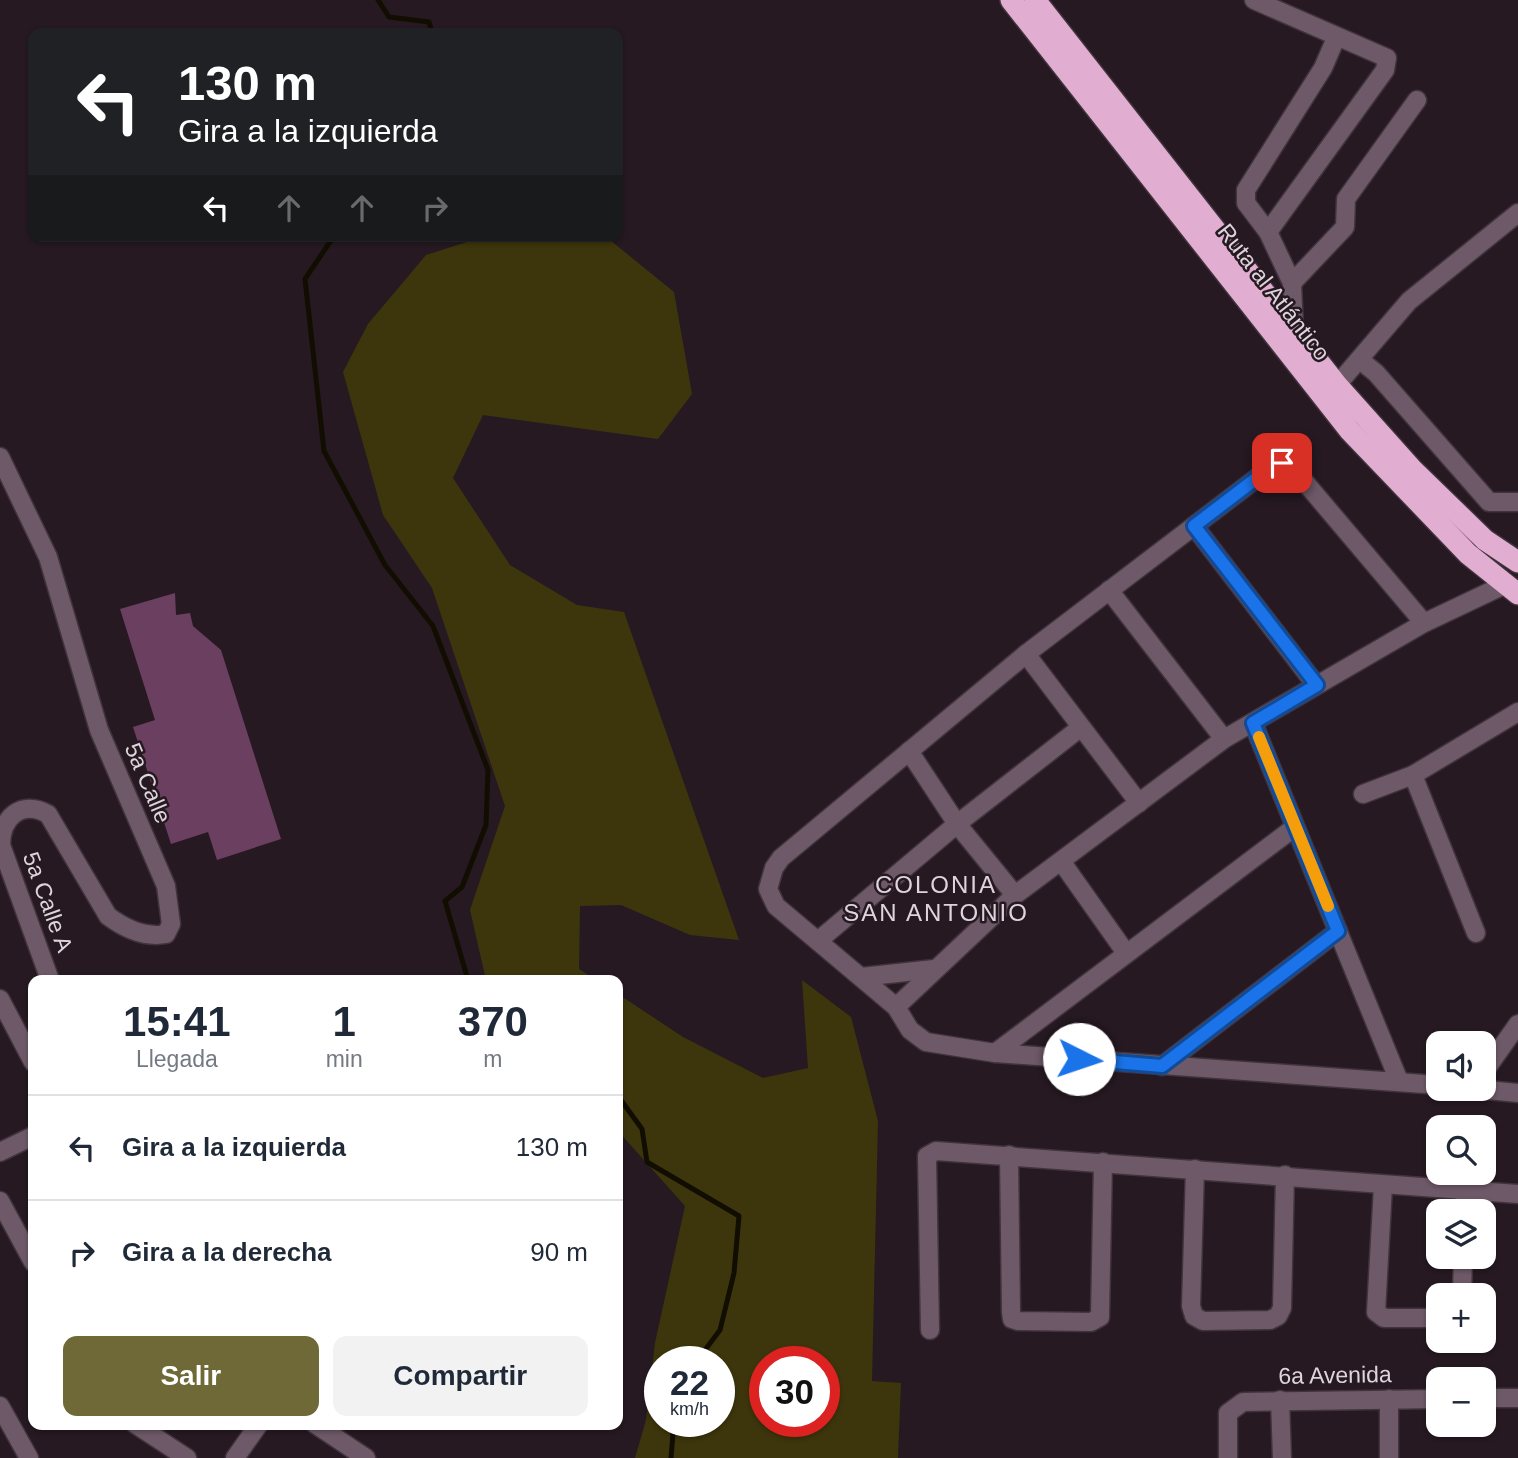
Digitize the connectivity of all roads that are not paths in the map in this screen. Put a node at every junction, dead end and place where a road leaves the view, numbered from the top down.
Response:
1 (1011, 0) edge
2 (1035, 0) edge
3 (1254, 0) edge
4 (1336, 38) junction
5 (1418, 100) dead end
6 (1518, 213) edge
7 (1268, 232) junction
8 (1292, 283) junction
9 (1294, 328) junction
10 (1360, 360) junction
11 (1337, 385) junction
12 (0, 457) edge
13 (1518, 502) edge
14 (1194, 526) junction
15 (1518, 562) edge
16 (1109, 590) junction
17 (1511, 590) edge
18 (1424, 622) junction
19 (1026, 654) junction
20 (1317, 685) junction
21 (1518, 712) edge
22 (1253, 723) junction
23 (1080, 728) junction
24 (1224, 739) junction
25 (909, 751) junction
26 (1413, 775) junction
27 (1363, 794) dead end
28 (1139, 803) junction
29 (23, 808) joint
30 (957, 824) junction
31 (1295, 827) junction
32 (1061, 861) junction
33 (1015, 895) junction
34 (1338, 931) junction
35 (1476, 933) dead end
36 (819, 940) junction
37 (1126, 953) junction
38 (934, 969) junction
39 (48, 975) edge
40 (861, 977) junction
41 (0, 999) edge
42 (896, 1007) junction
43 (1518, 1024) edge
44 (28, 1052) edge
45 (995, 1053) junction
46 (1496, 1056) edge
47 (1162, 1066) junction
48 (1399, 1081) junction
49 (1426, 1084) edge
50 (1496, 1091) edge
51 (1518, 1093) edge
52 (28, 1138) edge
53 (0, 1152) edge
54 (1009, 1155) junction
55 (1103, 1162) junction
56 (1195, 1169) junction
57 (1285, 1175) junction
58 (1383, 1186) junction
59 (1465, 1190) junction
60 (1518, 1194) edge
61 (1465, 1199) edge
62 (0, 1201) edge
63 (28, 1253) edge
64 (1426, 1318) edge
65 (930, 1330) dead end
66 (1496, 1398) edge
67 (1518, 1398) edge
68 (1389, 1399) junction
69 (1426, 1399) edge
70 (1280, 1400) junction
71 (0, 1406) edge
72 (144, 1430) edge
73 (255, 1430) edge
74 (324, 1430) edge
75 (29, 1458) edge
76 (187, 1458) edge
77 (236, 1458) edge
78 (366, 1458) edge
79 (1228, 1458) edge
80 (1282, 1458) edge
81 (1388, 1458) edge

1 - 17 highway, Ruta al Atlántico
2 - 9 highway, Ruta al Atlántico
3 - 4 street
4 - 7 street
4 - 7 street
5 - 8 street
6 - 10 street
7 - 8 street
8 - 9 street
9 - 11 highway, Ruta al Atlántico
10 - 11 street
10 - 13 street
11 - 15 highway, Ruta al Atlántico
12 - 29 street, 5a Calle
14 - 16 street
14 - 18 street
14 - 20 street
16 - 19 street
16 - 24 street
17 - 18 street
18 - 20 street
19 - 23 street
19 - 25 street
20 - 22 street
21 - 26 street
22 - 24 street
22 - 31 street
23 - 28 street
23 - 30 street
24 - 28 street
25 - 30 street
25 - 36 street
26 - 27 street
26 - 35 street
28 - 32 street
29 - 39 street, 5a Calle A
30 - 33 street
30 - 36 street
31 - 34 street
31 - 37 street
32 - 33 street
32 - 37 street
33 - 38 street
34 - 47 street
34 - 48 street
36 - 40 street
37 - 45 street
38 - 40 street
38 - 42 street
40 - 42 street
41 - 44 street
42 - 45 street
43 - 46 street
45 - 47 street
47 - 48 street
48 - 49 street
50 - 51 street
52 - 53 street
54 - 55 street
54 - 55 street
54 - 65 street
55 - 56 street
56 - 57 street
56 - 57 street
57 - 58 street
58 - 59 street
58 - 64 street
59 - 60 street
59 - 61 street
62 - 63 street
66 - 67 street
68 - 69 street, 6a Avenida
68 - 70 street, 6a Avenida
68 - 81 street
70 - 79 street, 6a Avenida
70 - 80 street
71 - 75 street
72 - 76 street
73 - 77 street
74 - 78 street

